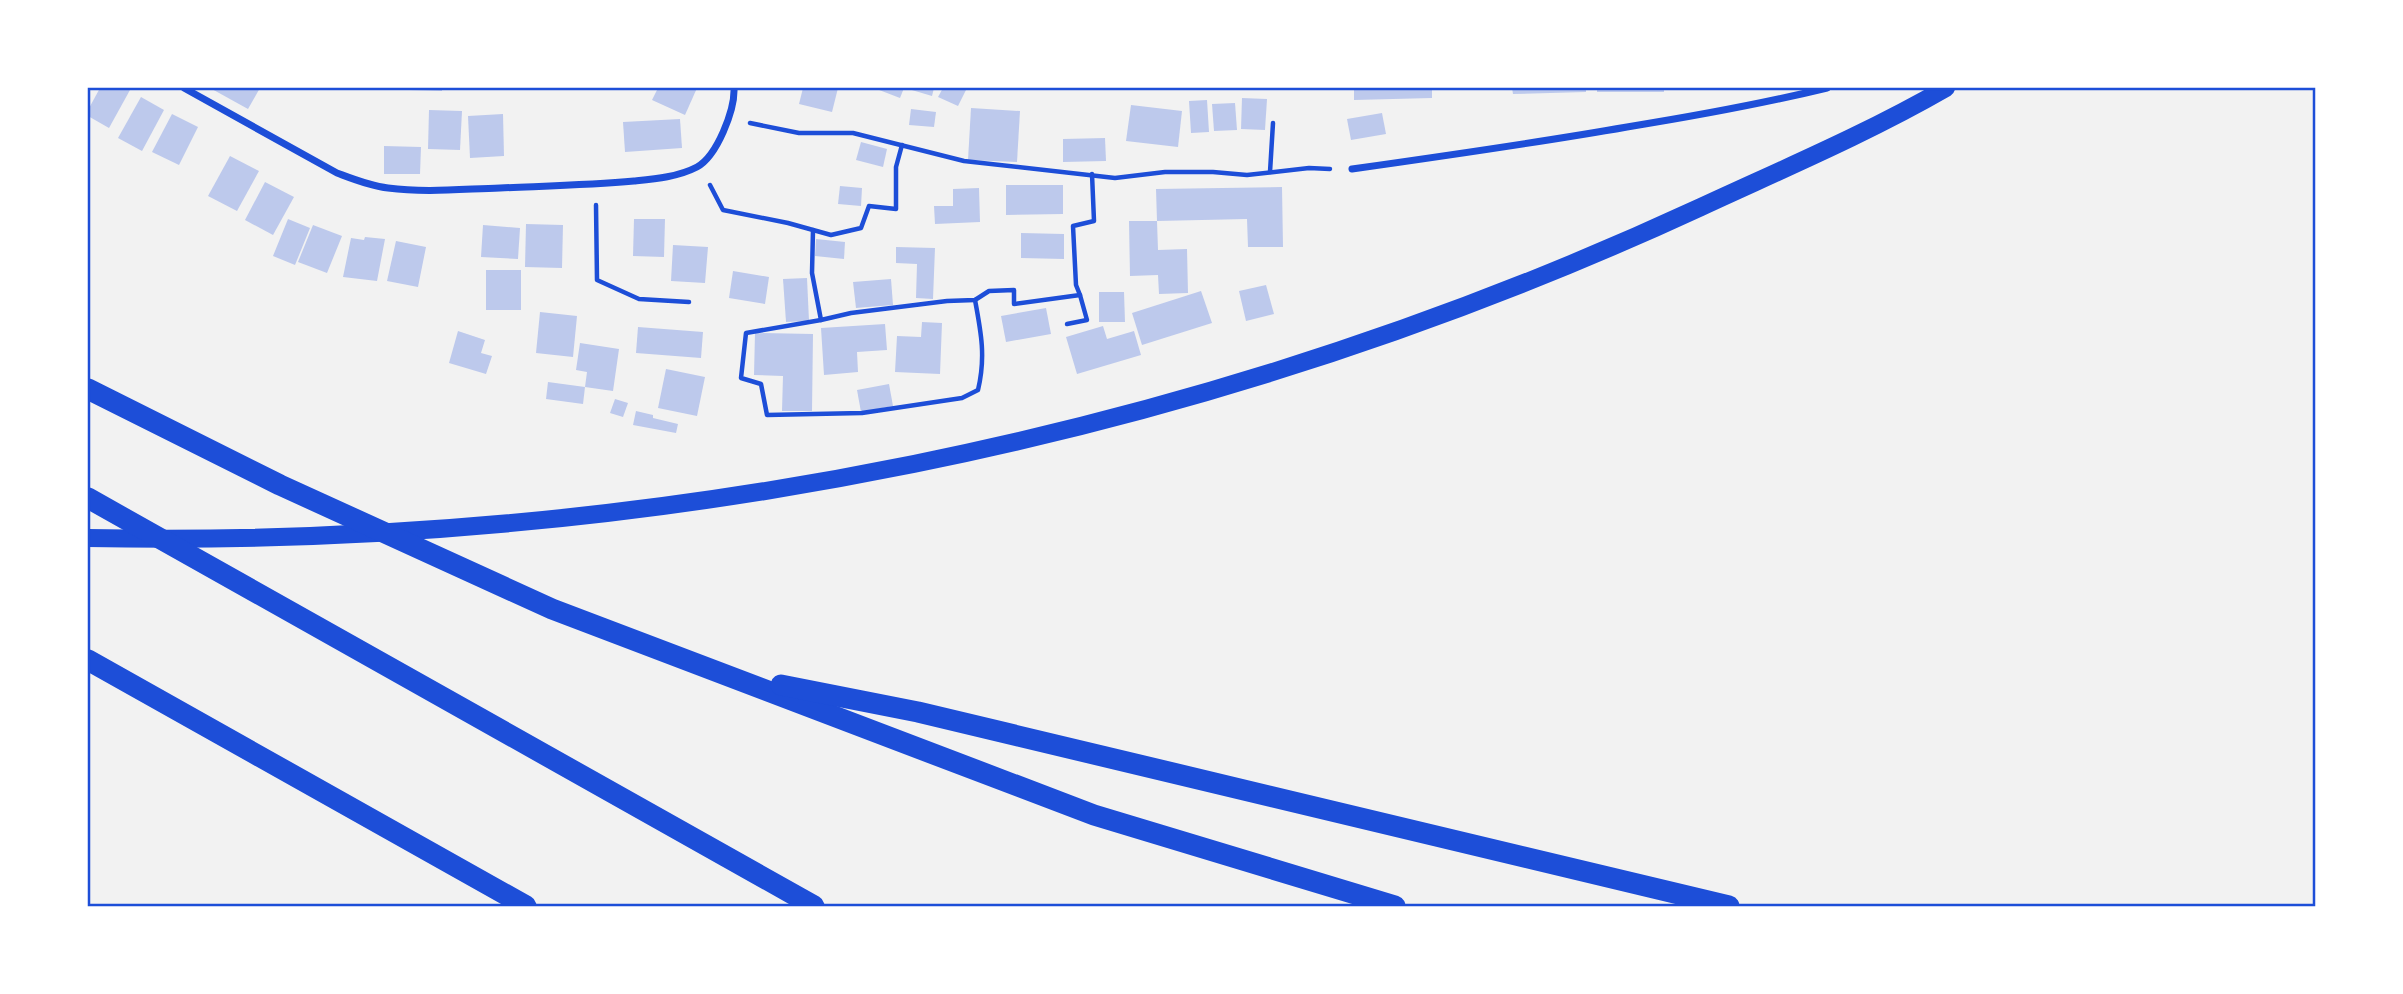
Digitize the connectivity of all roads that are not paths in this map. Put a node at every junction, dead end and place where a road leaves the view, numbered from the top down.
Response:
1 (184, 88) edge
2 (734, 88) edge
3 (1827, 88) edge
4 (1946, 88) edge
5 (1352, 169) road end
6 (88, 389) edge
7 (88, 498) edge
8 (88, 538) edge
9 (88, 660) edge
10 (724, 674) junction
11 (526, 906) edge
12 (814, 906) edge
13 (1395, 906) edge
14 (1729, 906) edge

1 - 2 street
3 - 5 street
4 - 8 main road
6 - 10 highway
7 - 12 highway
9 - 11 highway
10 - 13 highway
10 - 14 highway

